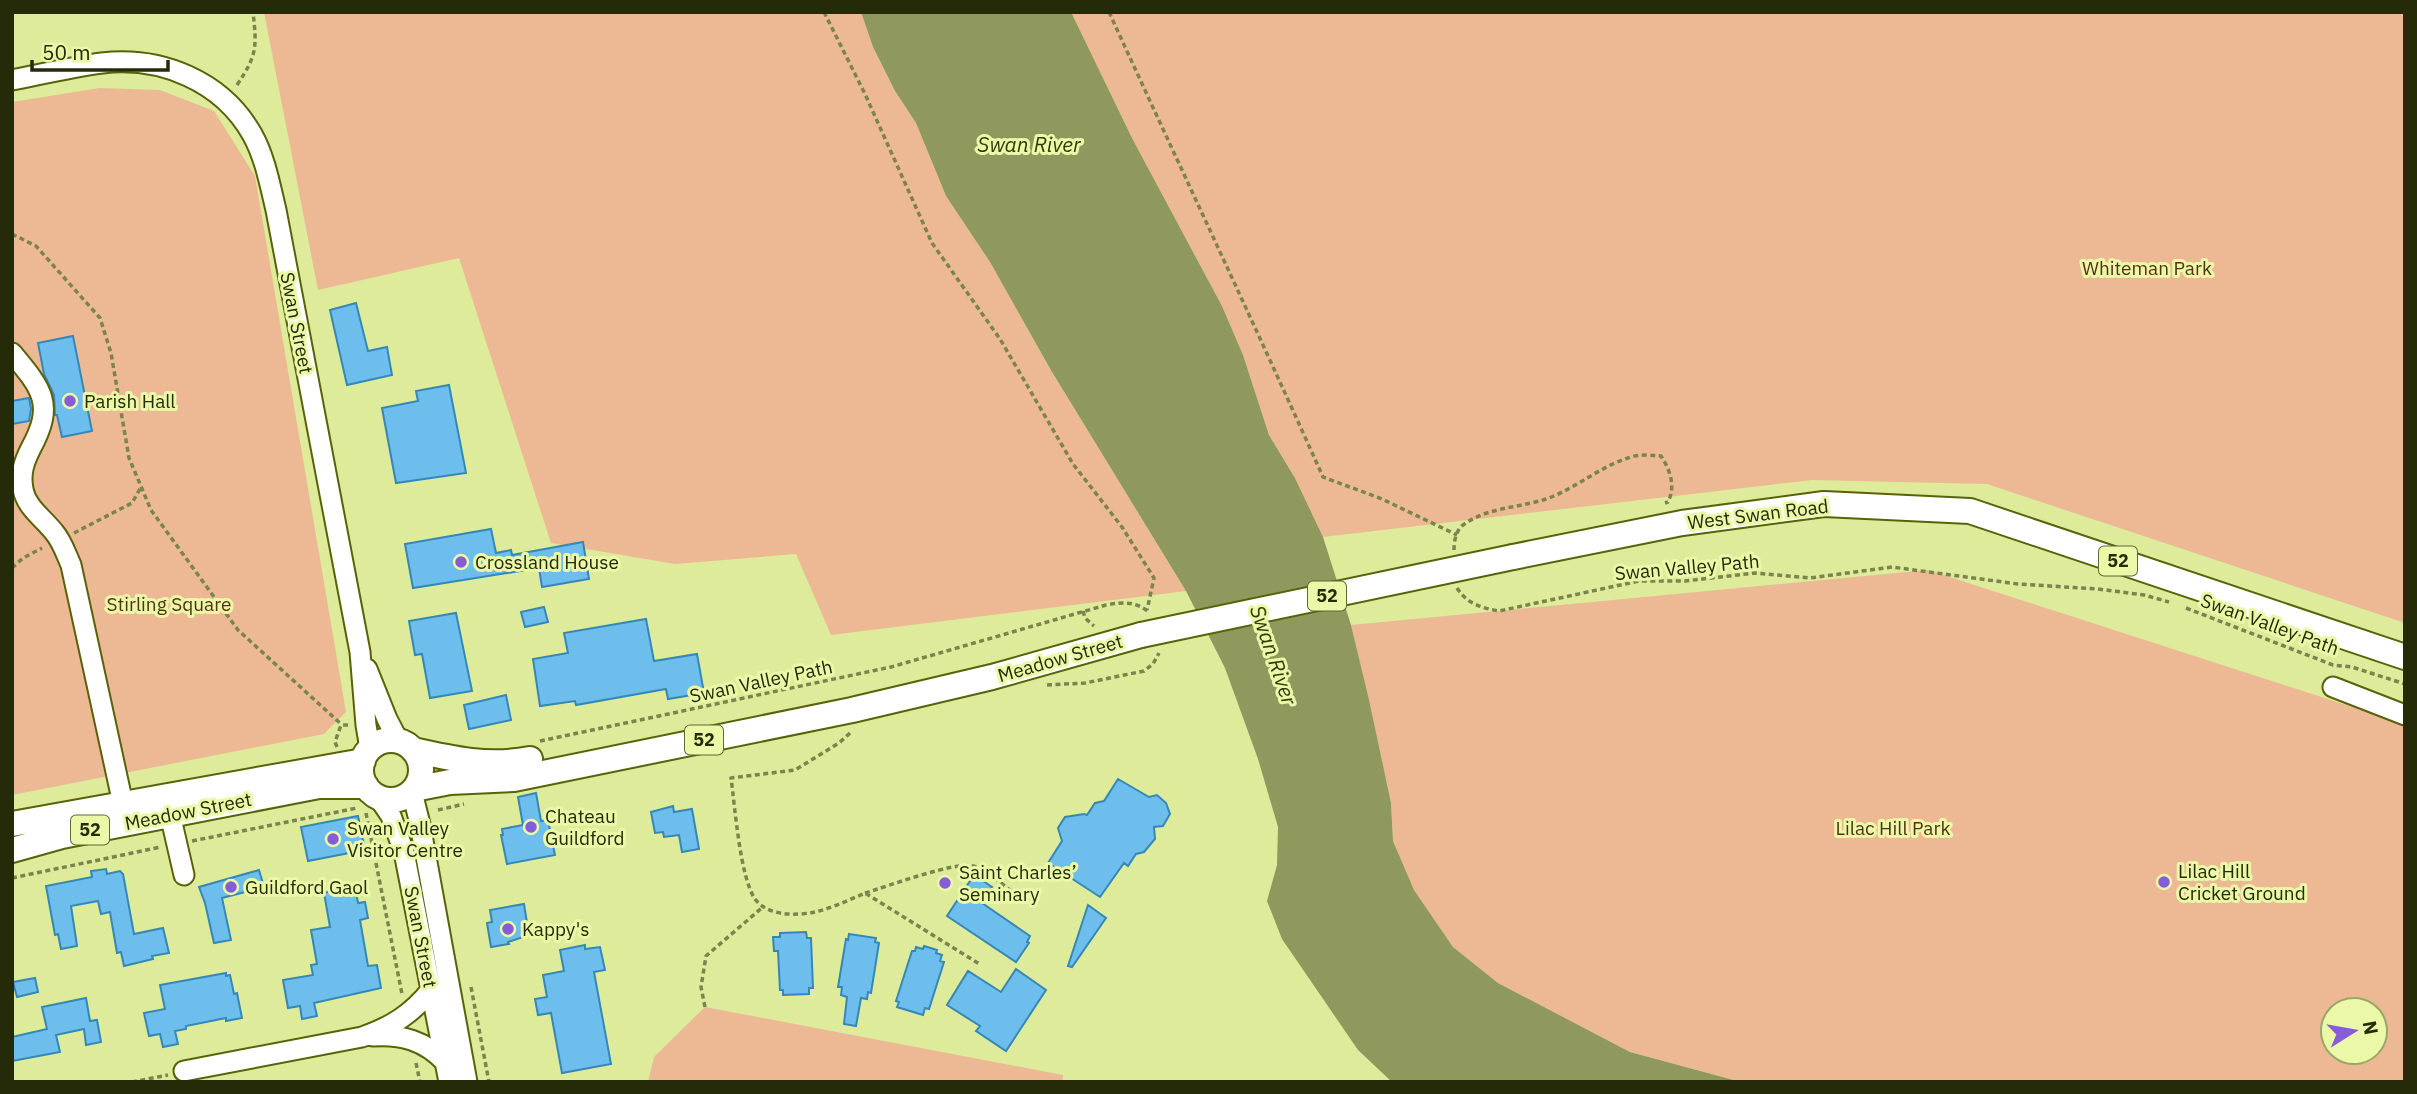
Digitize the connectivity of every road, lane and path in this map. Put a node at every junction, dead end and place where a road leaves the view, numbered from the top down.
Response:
1 (253, 12) edge
2 (824, 12) edge
3 (1109, 12) edge
4 (12, 80) edge
5 (226, 100) junction
6 (12, 234) edge
7 (12, 353) edge
8 (141, 486) junction
9 (1657, 506) dead end
10 (1457, 534) junction
11 (59, 540) junction
12 (1453, 556) dead end
13 (12, 568) edge
14 (1455, 583) dead end
15 (1147, 610) dead end
16 (1083, 611) dead end
17 (1141, 635) junction
18 (360, 652) junction
19 (2405, 657) edge
20 (2405, 684) edge
21 (2333, 687) dead end
22 (875, 705) junction
23 (2405, 715) edge
24 (341, 725) dead end
25 (532, 743) dead end
26 (406, 746) junction
27 (367, 755) junction
28 (413, 790) junction
29 (372, 792) junction
30 (123, 804) junction
31 (168, 805) junction
32 (12, 824) edge
33 (176, 844) junction
34 (12, 850) edge
35 (184, 875) dead end
36 (12, 878) edge
37 (865, 894) junction
38 (1015, 894) dead end
39 (764, 906) junction
40 (981, 965) dead end
41 (431, 990) junction
42 (705, 1007) dead end
43 (406, 1016) junction
44 (362, 1037) junction
45 (412, 1039) junction
46 (445, 1062) junction
47 (184, 1071) joint
48 (132, 1082) edge
49 (420, 1082) edge
50 (449, 1082) edge
51 (467, 1082) edge

1 - 5 path
2 - 15 path
3 - 10 path
4 - 5 street, Swan Street
5 - 18 street, Swan Street
6 - 8 path
7 - 11 street
8 - 11 path
8 - 24 path
9 - 10 path
10 - 12 path
11 - 13 path
11 - 30 street
14 - 20 path, Swan Valley Path
16 - 25 path, Swan Valley Path
17 - 19 main road, West Swan Road / 52, bridge
17 - 22 main road, Meadow Street / 52
17 - 26 main road, Meadow Street / 52
18 - 26 street, Swan Street
18 - 27 street, Swan Street
21 - 23 street
22 - 28 main road, Meadow Street / 52
22 - 39 path
26 - 27 main road, 52
26 - 28 main road
27 - 29 main road
27 - 31 main road, Meadow Street / 52
28 - 29 main road, 52
28 - 51 street, Swan Street
29 - 31 main road, Meadow Street / 52
29 - 41 street, Swan Street
30 - 31 main road, Meadow Street / 52
30 - 32 main road, Meadow Street / 52
31 - 33 street
31 - 34 main road, Meadow Street / 52
33 - 35 street
33 - 36 path
33 - 43 path
37 - 38 path
37 - 39 path
37 - 40 path
39 - 42 path
41 - 43 street
41 - 46 street, Swan Street
43 - 44 street
44 - 45 street
44 - 47 street
45 - 46 street
45 - 49 path
46 - 50 street, Swan Street
47 - 48 path

